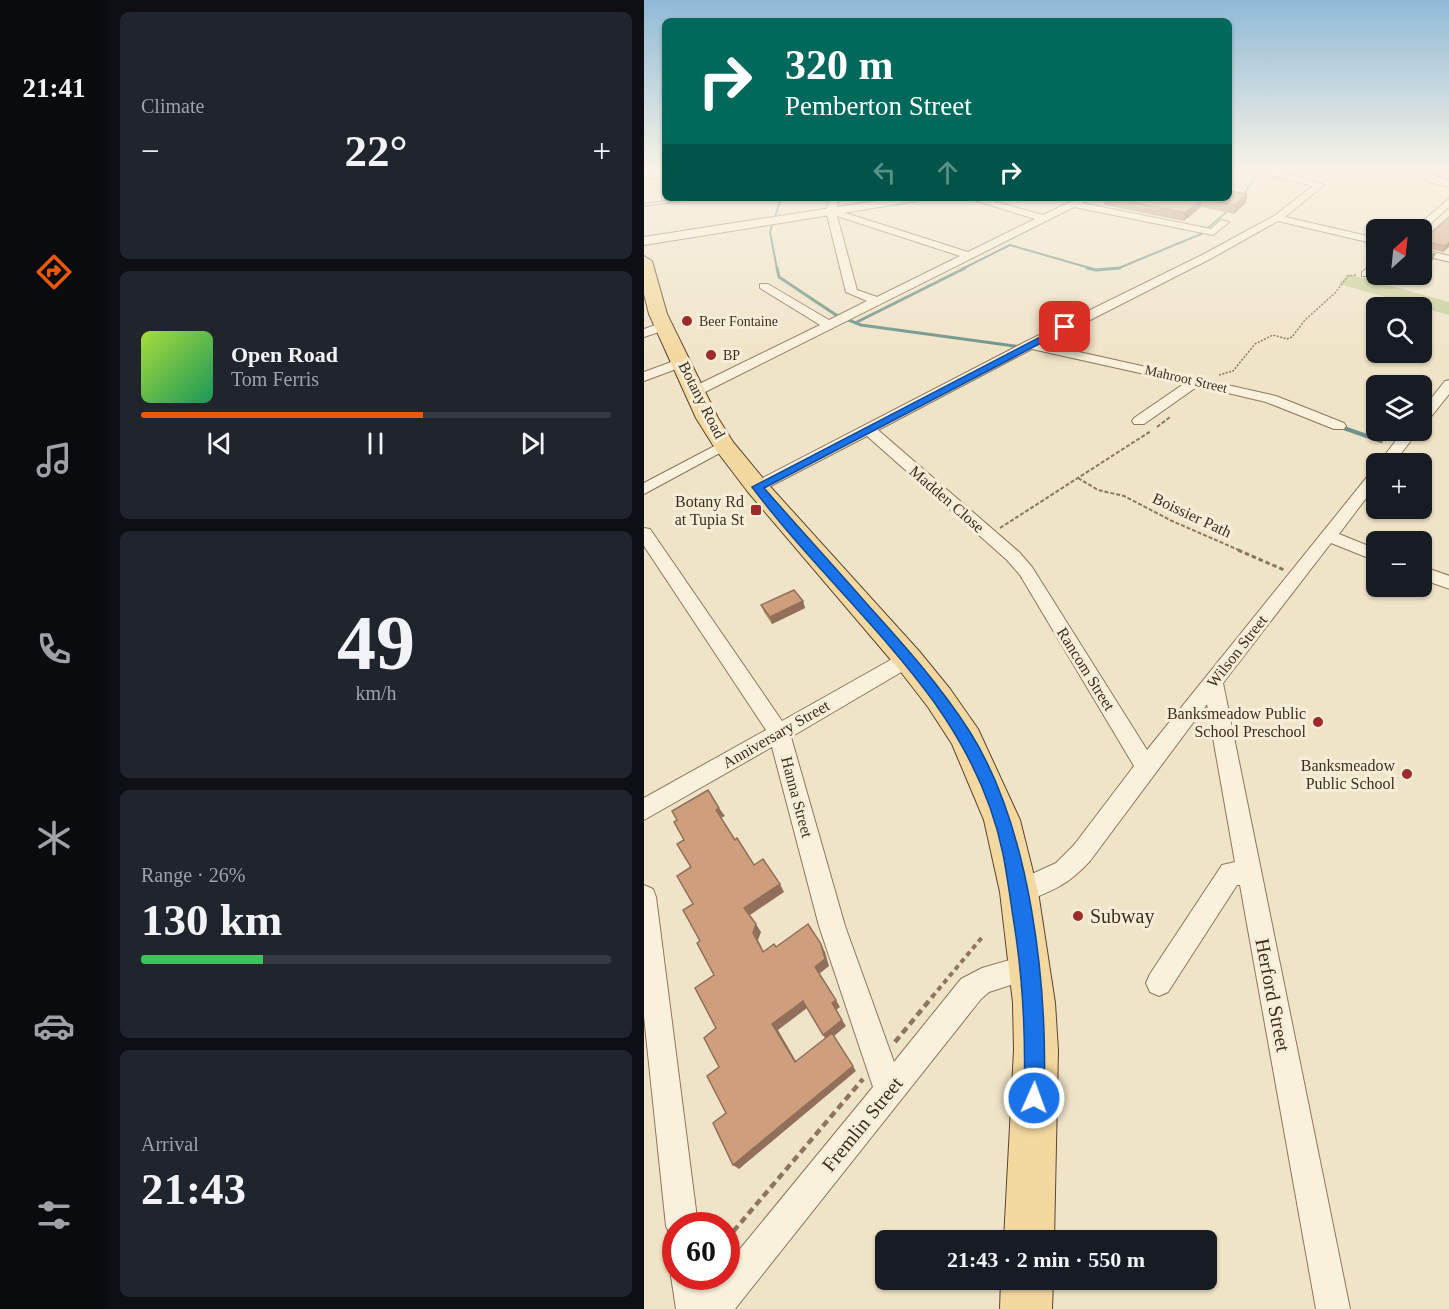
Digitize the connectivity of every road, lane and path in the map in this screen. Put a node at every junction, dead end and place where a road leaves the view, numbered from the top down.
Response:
1 (712, 230) edge
2 (835, 230) edge
3 (890, 230) edge
4 (1018, 230) edge
5 (1255, 230) edge
6 (1329, 230) edge
7 (1366, 239) edge
8 (644, 241) edge
9 (968, 255) junction
10 (1432, 255) edge
11 (1450, 259) edge
12 (644, 261) edge
13 (764, 286) dead end
14 (877, 301) junction
15 (828, 325) junction
16 (654, 330) edge
17 (1029, 345) junction
18 (682, 362) junction
19 (644, 377) edge
20 (1196, 381) junction
21 (1450, 384) edge
22 (694, 392) junction
23 (1432, 406) edge
24 (1139, 421) dead end
25 (1339, 426) dead end
26 (868, 429) junction
27 (1403, 441) edge
28 (724, 445) junction
29 (1394, 453) edge
30 (1078, 478) dead end
31 (757, 487) junction
32 (1366, 488) edge
33 (644, 489) edge
34 (644, 533) edge
35 (1328, 536) junction
36 (1366, 551) edge
37 (1026, 571) joint
38 (1297, 575) junction
39 (1432, 576) edge
40 (1450, 583) edge
41 (908, 659) junction
42 (1213, 681) junction
43 (779, 732) junction
44 (1146, 767) junction
45 (644, 810) edge
46 (1250, 874) junction
47 (1019, 892) junction
48 (644, 897) edge
49 (984, 935) dead end
50 (1030, 967) junction
51 (1159, 983) dead end
52 (900, 1036) dead end
53 (878, 1082) junction
54 (680, 1212) edge
55 (740, 1225) edge
56 (1029, 1230) edge
57 (690, 1290) edge
58 (1027, 1290) edge
59 (693, 1309) edge
60 (713, 1309) edge
61 (1026, 1309) edge
62 (1333, 1309) edge

1 - 8 street
2 - 14 street
3 - 9 street
4 - 9 street
5 - 17 street
6 - 7 street
9 - 14 street
10 - 11 street
12 - 16 main road, Botany Road
13 - 15 street
14 - 15 street
15 - 22 street
16 - 18 main road, Botany Road
17 - 20 street, Mahroot Street
17 - 26 street
18 - 19 street
18 - 22 main road, Botany Road
20 - 24 street
20 - 25 street, Mahroot Street
21 - 23 street
22 - 28 main road, Botany Road
26 - 31 street
26 - 37 street, Madden Close
27 - 29 street
28 - 31 main road, Botany Road
28 - 33 street
30 - 38 path, Boissier Path
31 - 41 main road, Botany Road
32 - 35 street, Wilson Street
34 - 43 street, Hanna Street
35 - 36 street
35 - 38 street, Wilson Street
37 - 44 street, Rancom Street
38 - 42 street, Wilson Street
39 - 40 street
41 - 43 street, Anniversary Street
41 - 47 main road, Botany Road
42 - 44 street, Wilson Street
42 - 46 street, Herford Street
43 - 45 street, Anniversary Street
43 - 53 street, Hanna Street
44 - 47 street, Wilson Street
46 - 51 street
46 - 62 street, Herford Street
47 - 50 main road, Botany Road
48 - 54 street
49 - 52 path
50 - 53 street, Fremlin Street
50 - 56 main road, Botany Road
53 - 55 path
53 - 60 street, Fremlin Street
57 - 59 street
58 - 61 main road

